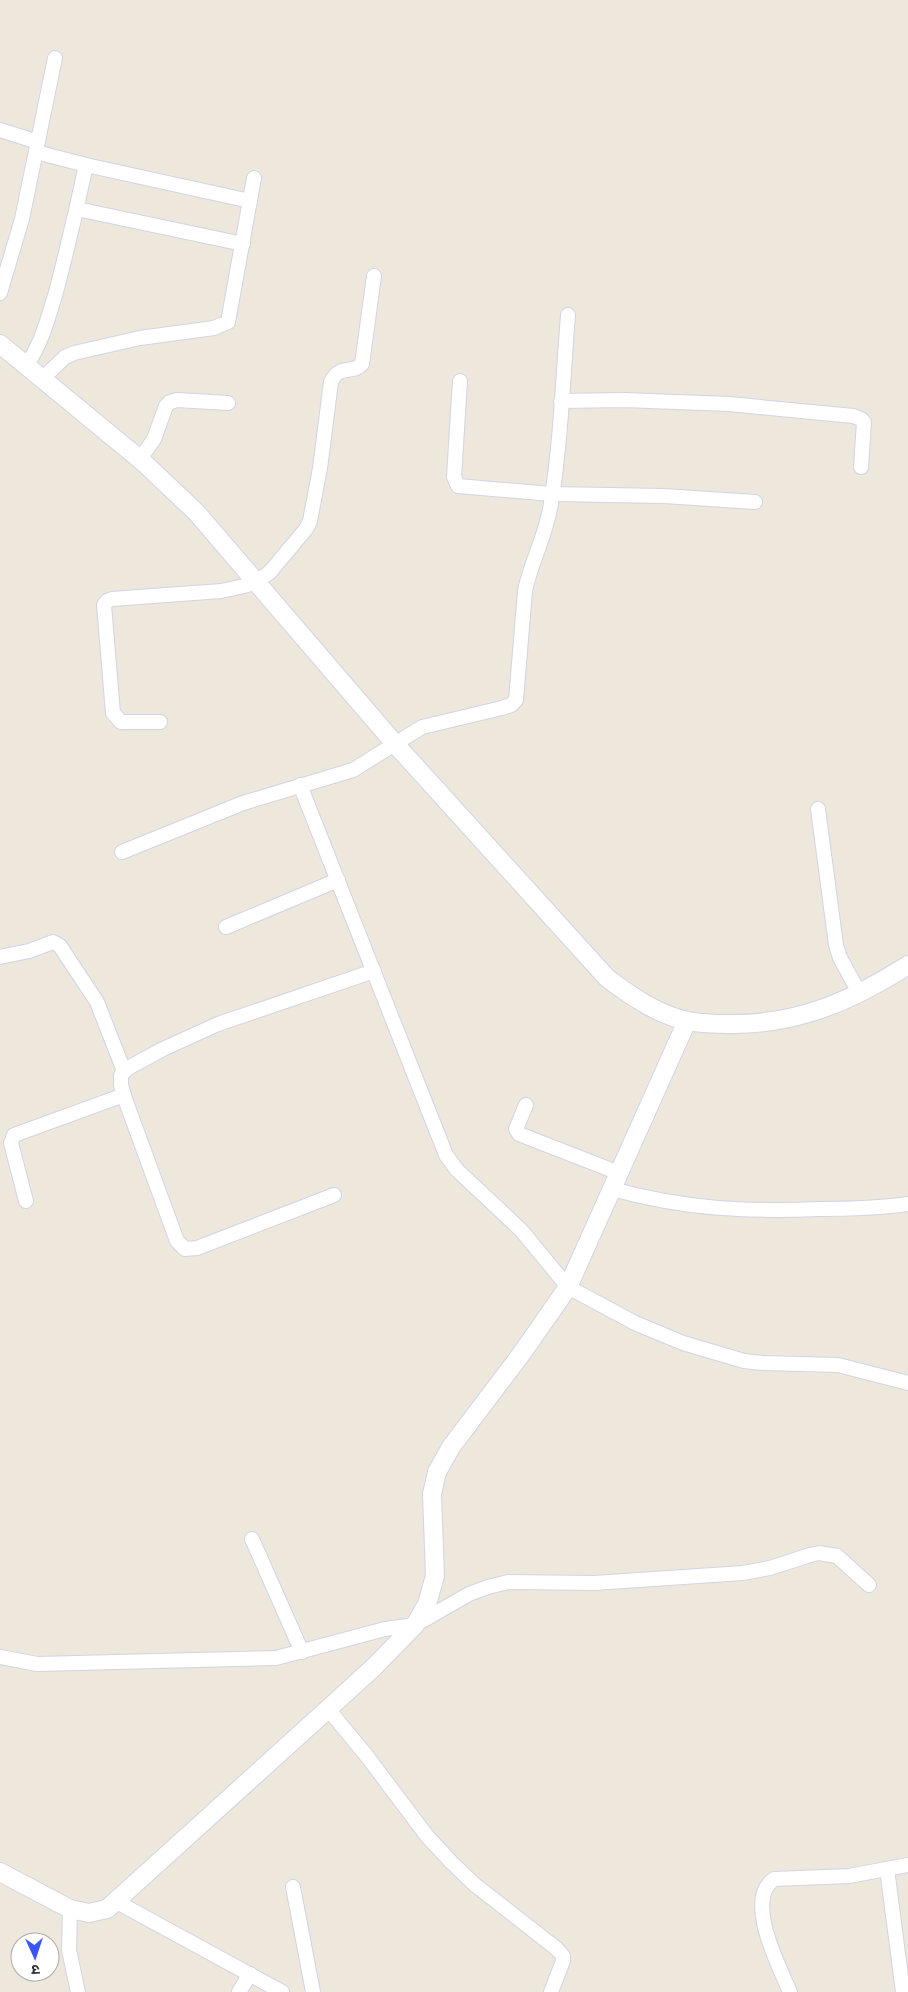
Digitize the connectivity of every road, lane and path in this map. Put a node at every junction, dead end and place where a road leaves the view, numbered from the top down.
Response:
1 (55, 58) dead end
2 (0, 130) edge
3 (37, 147) junction
4 (86, 165) junction
5 (254, 178) dead end
6 (250, 201) junction
7 (76, 209) junction
8 (243, 244) junction
9 (374, 276) dead end
10 (0, 293) edge
11 (568, 315) dead end
12 (0, 344) edge
13 (32, 357) junction
14 (50, 371) junction
15 (460, 381) dead end
16 (561, 401) junction
17 (228, 403) dead end
18 (148, 448) junction
19 (861, 467) dead end
20 (552, 494) junction
21 (755, 502) dead end
22 (263, 577) junction
23 (160, 722) dead end
24 (403, 740) junction
25 (300, 785) junction
26 (818, 809) dead end
27 (122, 852) dead end
28 (338, 880) junction
29 (226, 928) dead end
30 (0, 957) edge
31 (908, 965) edge
32 (374, 971) junction
33 (854, 983) junction
34 (687, 1021) junction
35 (124, 1071) junction
36 (124, 1095) junction
37 (526, 1105) dead end
38 (615, 1181) junction
39 (334, 1195) dead end
40 (26, 1201) dead end
41 (908, 1204) edge
42 (568, 1287) junction
43 (908, 1383) edge
44 (252, 1539) dead end
45 (869, 1585) dead end
46 (415, 1625) junction
47 (302, 1652) junction
48 (0, 1657) edge
49 (328, 1709) junction
50 (908, 1865) edge
51 (887, 1869) junction
52 (0, 1872) edge
53 (293, 1887) dead end
54 (117, 1902) junction
55 (70, 1909) junction
56 (250, 1974) junction
57 (78, 1992) edge
58 (240, 1992) edge
59 (282, 1992) edge
60 (313, 1992) edge
61 (551, 1992) edge
62 (790, 1992) edge
63 (902, 1992) edge

1 - 3 street
2 - 3 street
3 - 4 street
3 - 10 street
4 - 6 street
4 - 7 street
5 - 6 street
6 - 8 street
7 - 8 street
7 - 13 street
8 - 14 street
9 - 22 street
11 - 16 street
12 - 13 street
13 - 14 street
14 - 18 street
15 - 20 street
16 - 19 street
16 - 20 street
17 - 18 street
18 - 22 street
20 - 21 street
20 - 24 street
22 - 23 street
22 - 24 street
24 - 25 street
24 - 34 street
25 - 27 street
25 - 28 street
26 - 33 street
28 - 29 street
28 - 32 street
30 - 35 street
31 - 33 street
32 - 35 street
32 - 42 street
33 - 34 street
34 - 38 street
35 - 36 street
36 - 39 street
36 - 40 street
37 - 38 street
38 - 41 street
38 - 42 street
42 - 43 street
42 - 46 street
44 - 47 street
45 - 46 street
46 - 47 street
46 - 49 street
47 - 48 street
49 - 54 street
49 - 61 street
50 - 51 street
51 - 62 street
51 - 63 street
52 - 55 street
53 - 60 street
54 - 55 street
54 - 56 street
55 - 57 street
56 - 58 street
56 - 59 street

